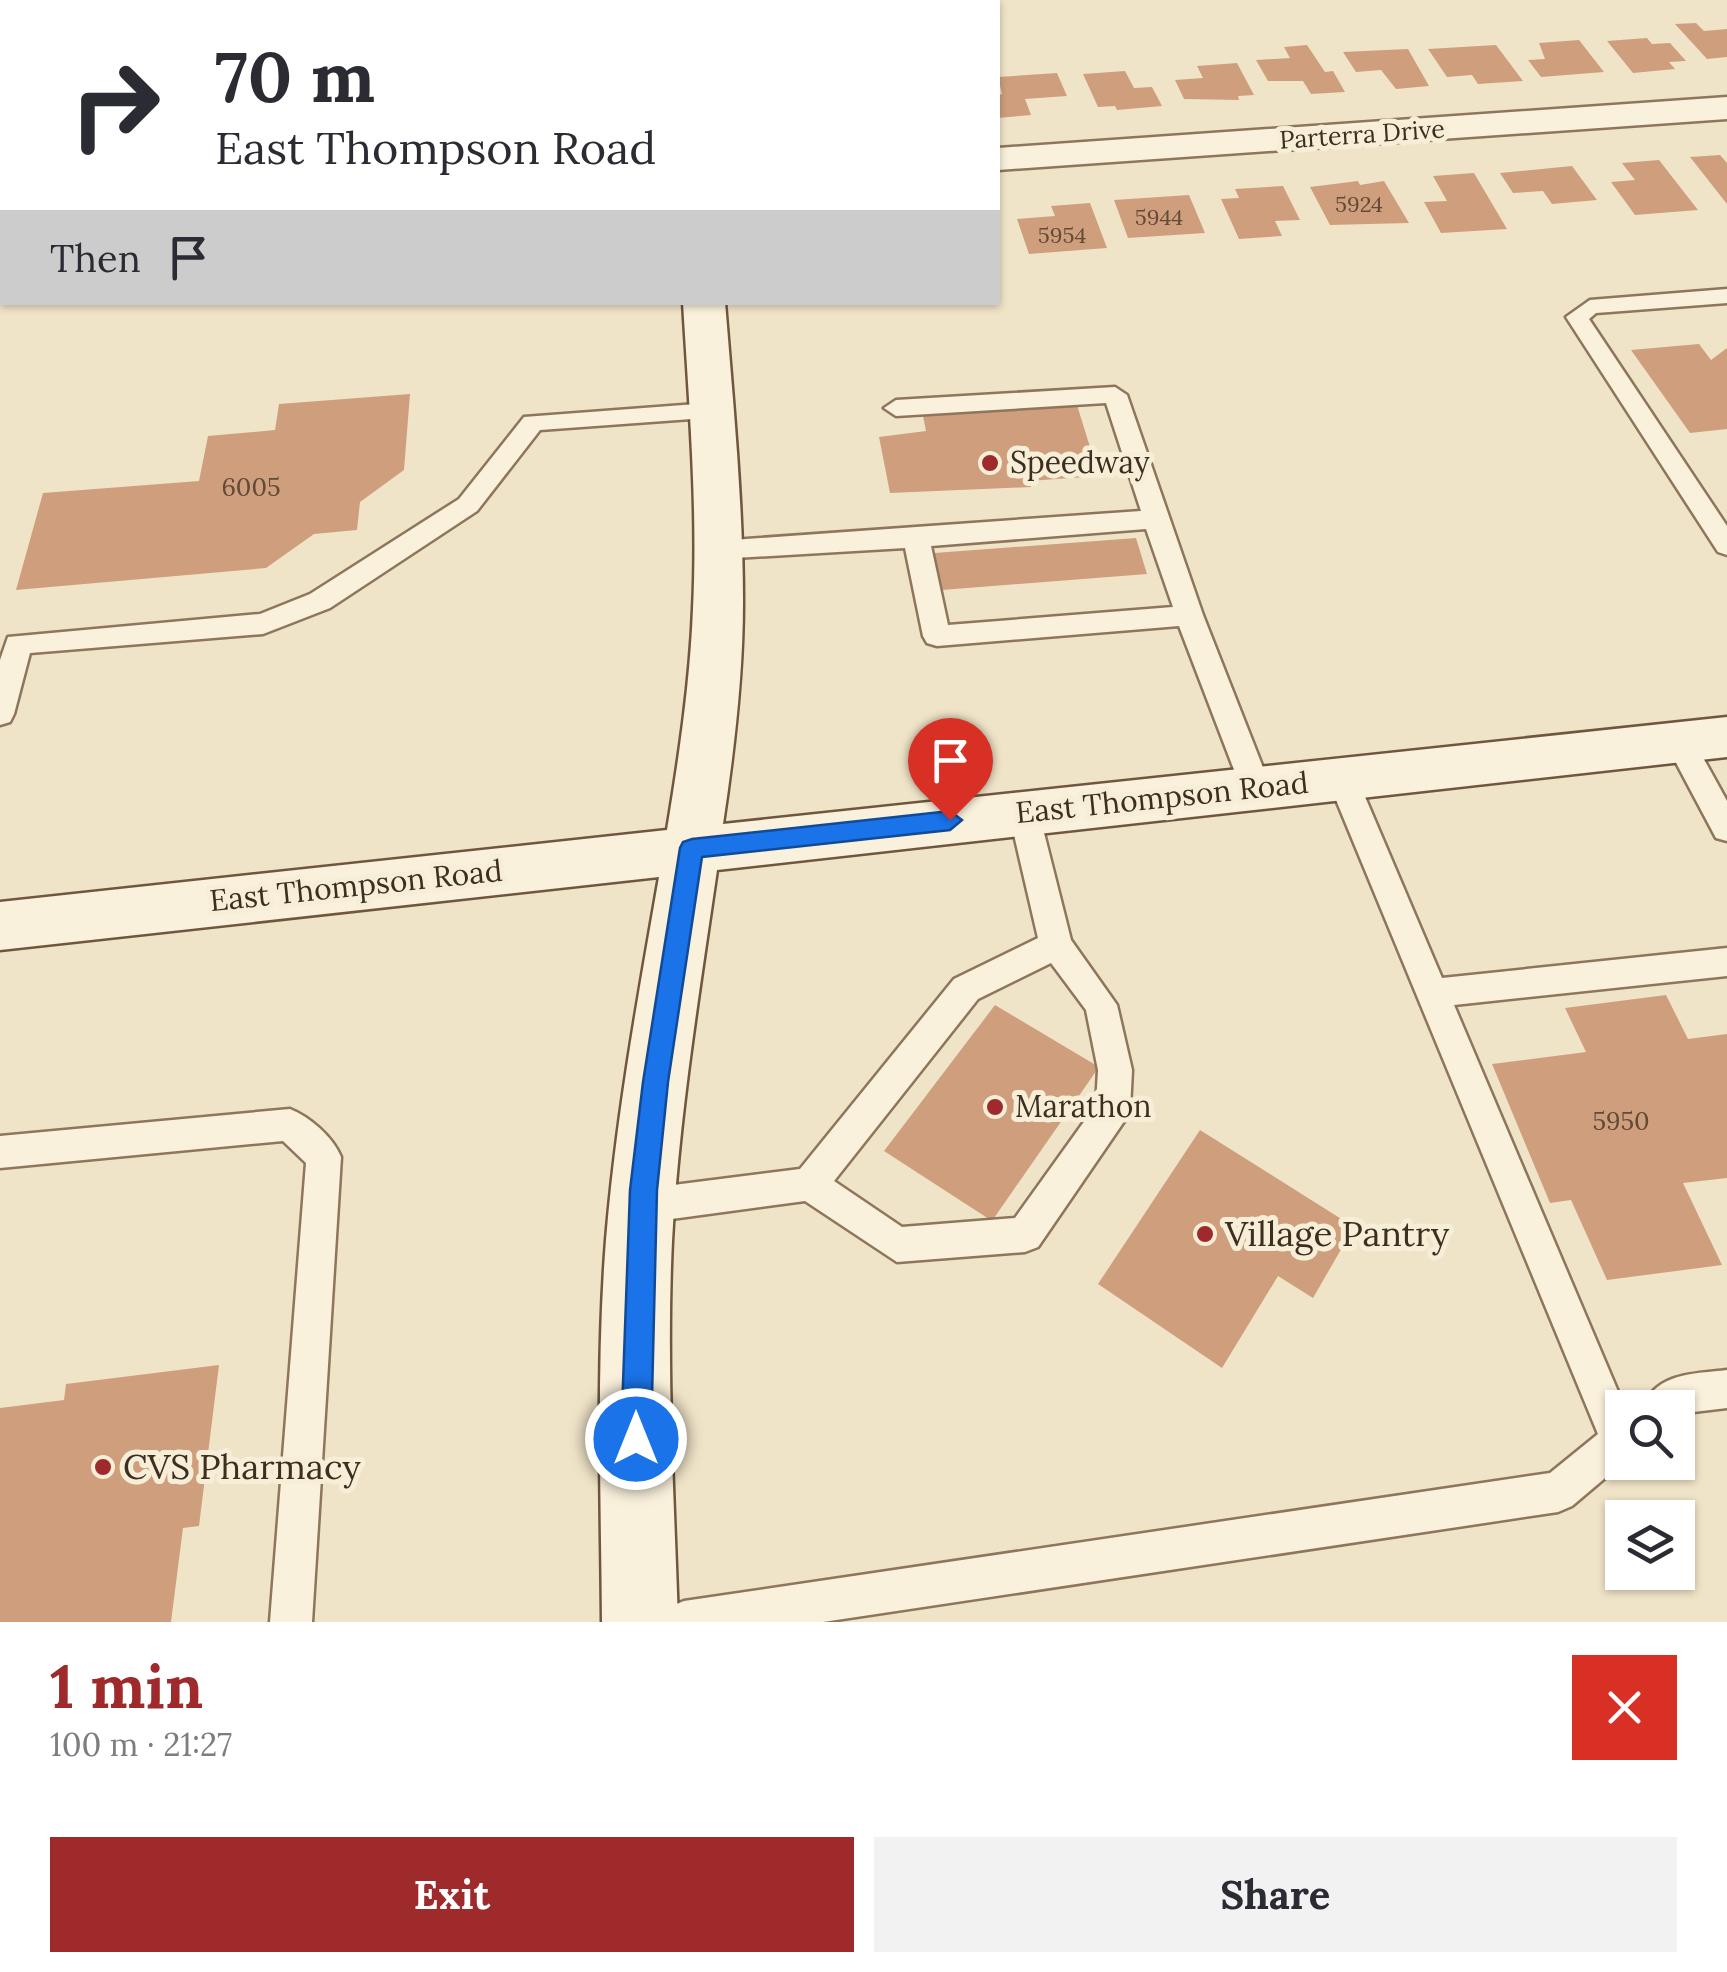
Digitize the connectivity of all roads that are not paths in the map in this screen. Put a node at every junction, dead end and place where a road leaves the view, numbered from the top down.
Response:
1 (1727, 108) edge
2 (1000, 159) edge
3 (1727, 296) edge
4 (704, 305) edge
5 (896, 408) dead end
6 (710, 411) junction
7 (1156, 519) junction
8 (916, 538) junction
9 (1727, 546) edge
10 (718, 550) junction
11 (1188, 615) junction
12 (0, 714) edge
13 (1704, 739) edge
14 (1342, 778) junction
15 (1256, 788) junction
16 (1024, 812) junction
17 (1727, 829) edge
18 (692, 848) junction
19 (0, 926) edge
20 (1056, 946) junction
21 (1727, 962) edge
22 (1432, 993) junction
23 (0, 1152) edge
24 (810, 1184) junction
25 (642, 1206) junction
26 (1727, 1388) edge
27 (1695, 1392) edge
28 (1605, 1402) edge
29 (1605, 1453) edge
30 (291, 1622) edge
31 (640, 1622) edge
32 (684, 1622) edge

1 - 2 main road, Parterra Drive
3 - 9 lane
4 - 6 main road
5 - 7 lane
6 - 10 main road
6 - 12 lane
7 - 8 lane
7 - 11 lane
8 - 10 lane
8 - 11 lane
10 - 18 main road
11 - 15 lane
13 - 14 main road, East Thompson Road
13 - 17 lane
14 - 15 main road, East Thompson Road
14 - 22 lane
15 - 16 main road, East Thompson Road
16 - 18 main road, East Thompson Road
16 - 20 lane
18 - 19 main road, East Thompson Road
18 - 25 main road
20 - 24 lane
20 - 24 lane
21 - 22 lane
22 - 28 lane
23 - 30 lane
24 - 25 lane
25 - 31 main road
26 - 27 lane
29 - 32 lane

